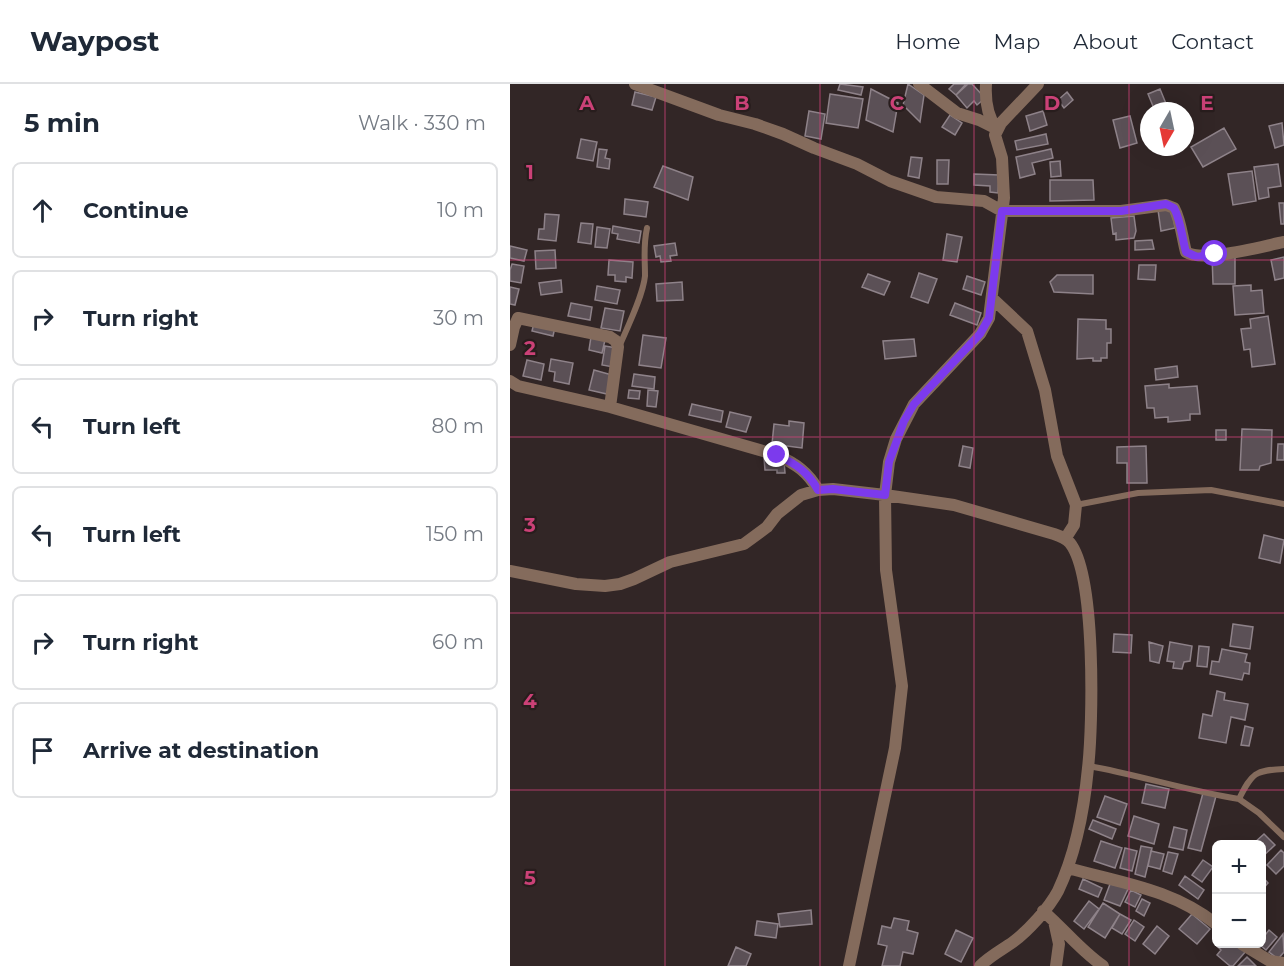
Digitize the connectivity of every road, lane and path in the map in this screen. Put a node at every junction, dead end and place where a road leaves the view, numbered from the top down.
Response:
1 (635, 84) edge
2 (919, 84) edge
3 (986, 84) edge
4 (1038, 84) edge
5 (997, 129) junction
6 (1002, 211) junction
7 (647, 228) dead end
8 (1284, 242) edge
9 (993, 299) junction
10 (510, 345) edge
11 (618, 347) junction
12 (510, 381) edge
13 (610, 407) junction
14 (818, 490) junction
15 (885, 495) junction
16 (1284, 504) edge
17 (1076, 505) junction
18 (1065, 539) junction
19 (510, 571) edge
20 (1089, 766) junction
21 (1284, 769) edge
22 (1239, 799) junction
23 (1284, 837) edge
24 (1068, 868) junction
25 (1043, 911) junction
26 (1054, 921) junction
27 (1212, 921) edge
28 (1249, 948) edge
29 (1284, 963) edge
30 (849, 966) edge
31 (980, 966) edge
32 (1056, 966) edge
33 (1103, 966) edge

1 - 6 street
2 - 5 street
3 - 5 street
4 - 5 street
5 - 6 street
6 - 8 street
6 - 9 street
7 - 11 lane
9 - 15 street
9 - 17 street
10 - 11 street
11 - 13 street
12 - 13 street
13 - 14 street
14 - 15 street
14 - 19 street
15 - 18 street
15 - 30 street
16 - 17 lane
17 - 18 street
18 - 20 street
20 - 22 lane
20 - 24 street
21 - 22 lane
22 - 23 lane
24 - 25 street
24 - 27 street
25 - 26 street
25 - 31 street
26 - 32 street
26 - 33 street
28 - 29 street

